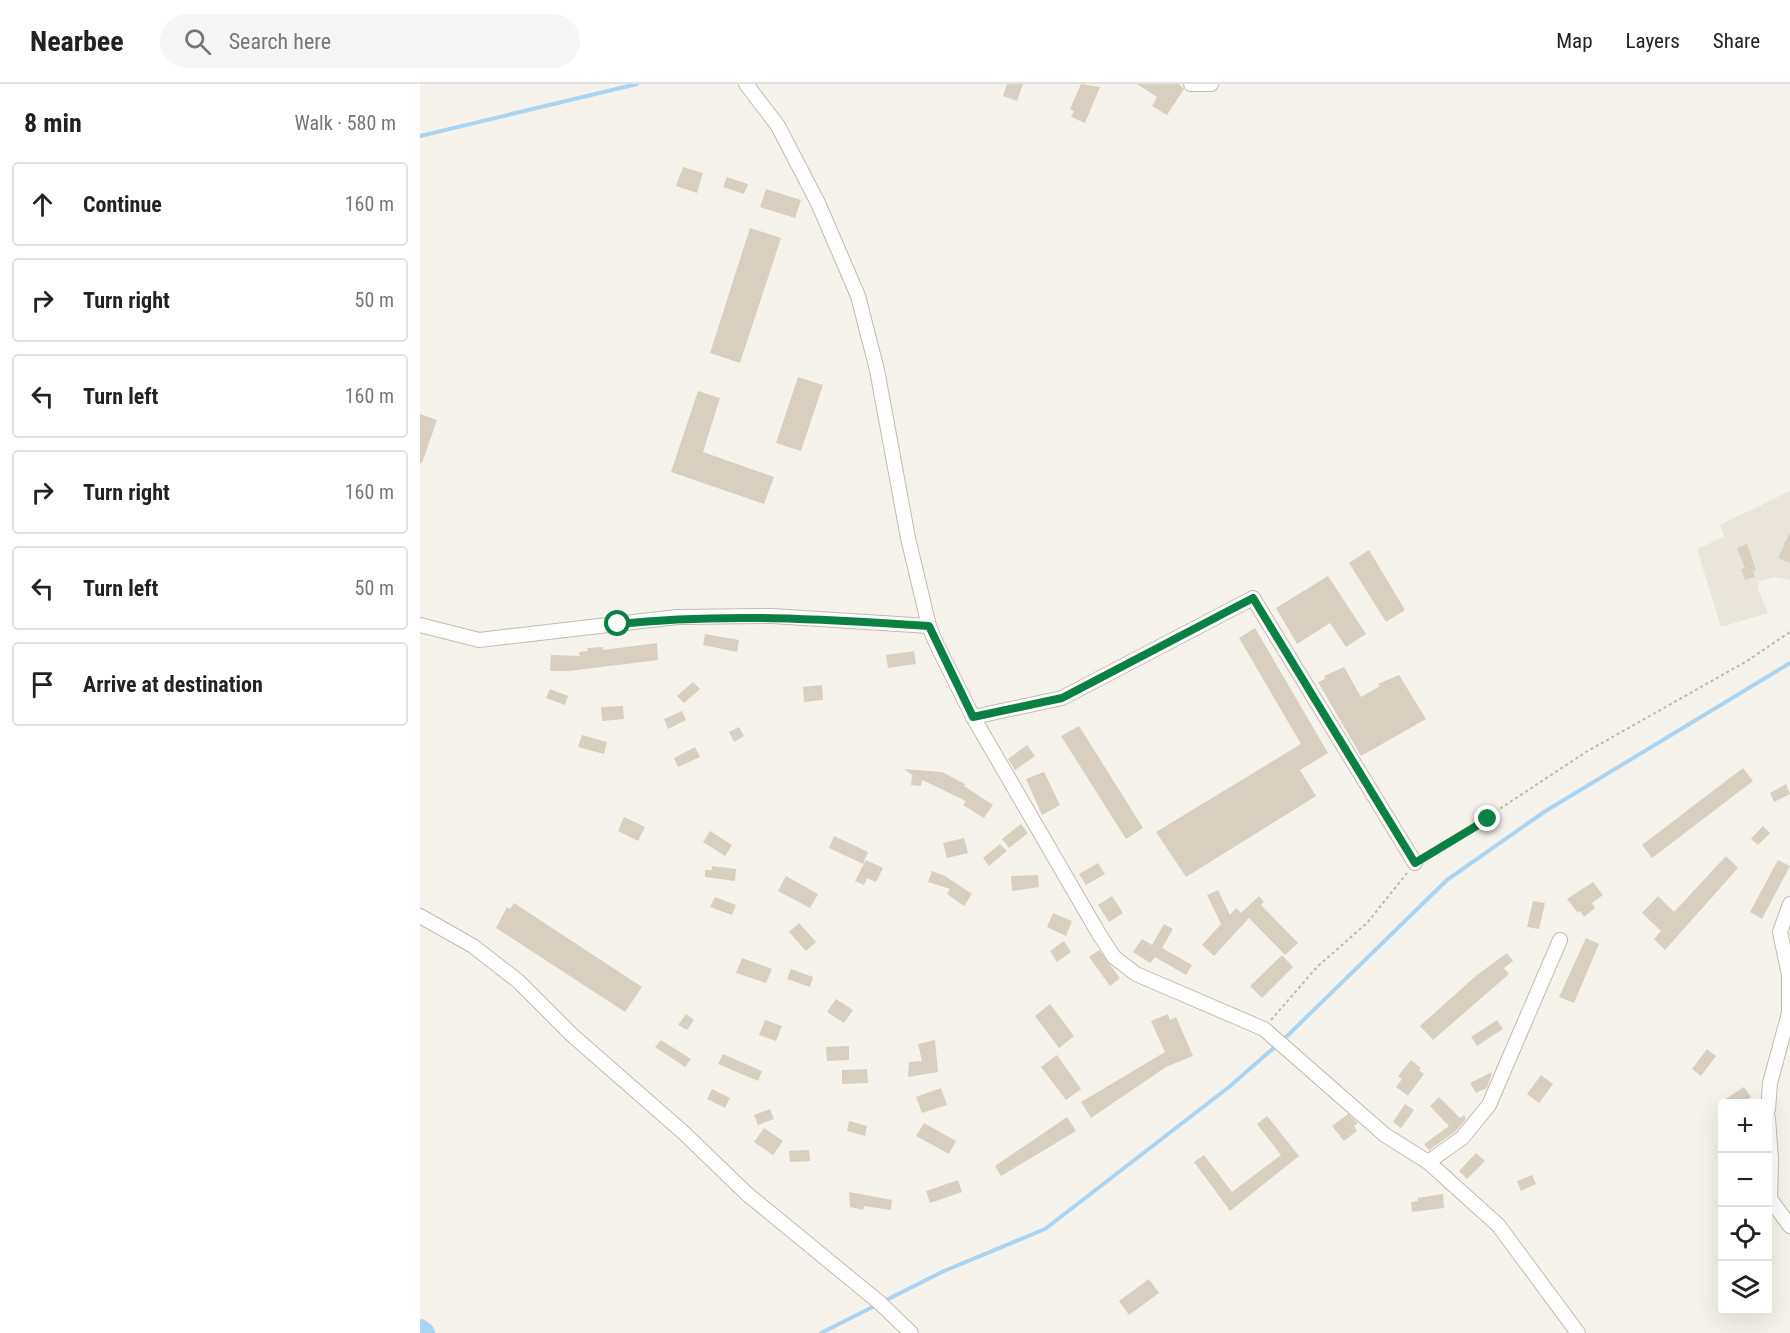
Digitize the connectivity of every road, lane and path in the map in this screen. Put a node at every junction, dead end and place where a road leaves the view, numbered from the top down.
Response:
1 (746, 84) edge
2 (1191, 84) edge
3 (1211, 84) edge
4 (420, 625) edge
5 (929, 626) junction
6 (1790, 632) edge
7 (973, 717) junction
8 (1415, 863) junction
9 (1790, 904) edge
10 (420, 916) edge
11 (1560, 940) dead end
12 (1264, 1029) junction
13 (1768, 1099) edge
14 (1771, 1153) edge
15 (1428, 1162) junction
16 (1790, 1226) edge
17 (911, 1333) edge
18 (1578, 1333) edge

1 - 5 street
2 - 3 street
4 - 5 street
5 - 7 street
6 - 8 path
7 - 8 street
7 - 12 street
8 - 12 path
9 - 13 street
10 - 17 street
11 - 15 street
12 - 15 street
14 - 16 street
15 - 18 street

